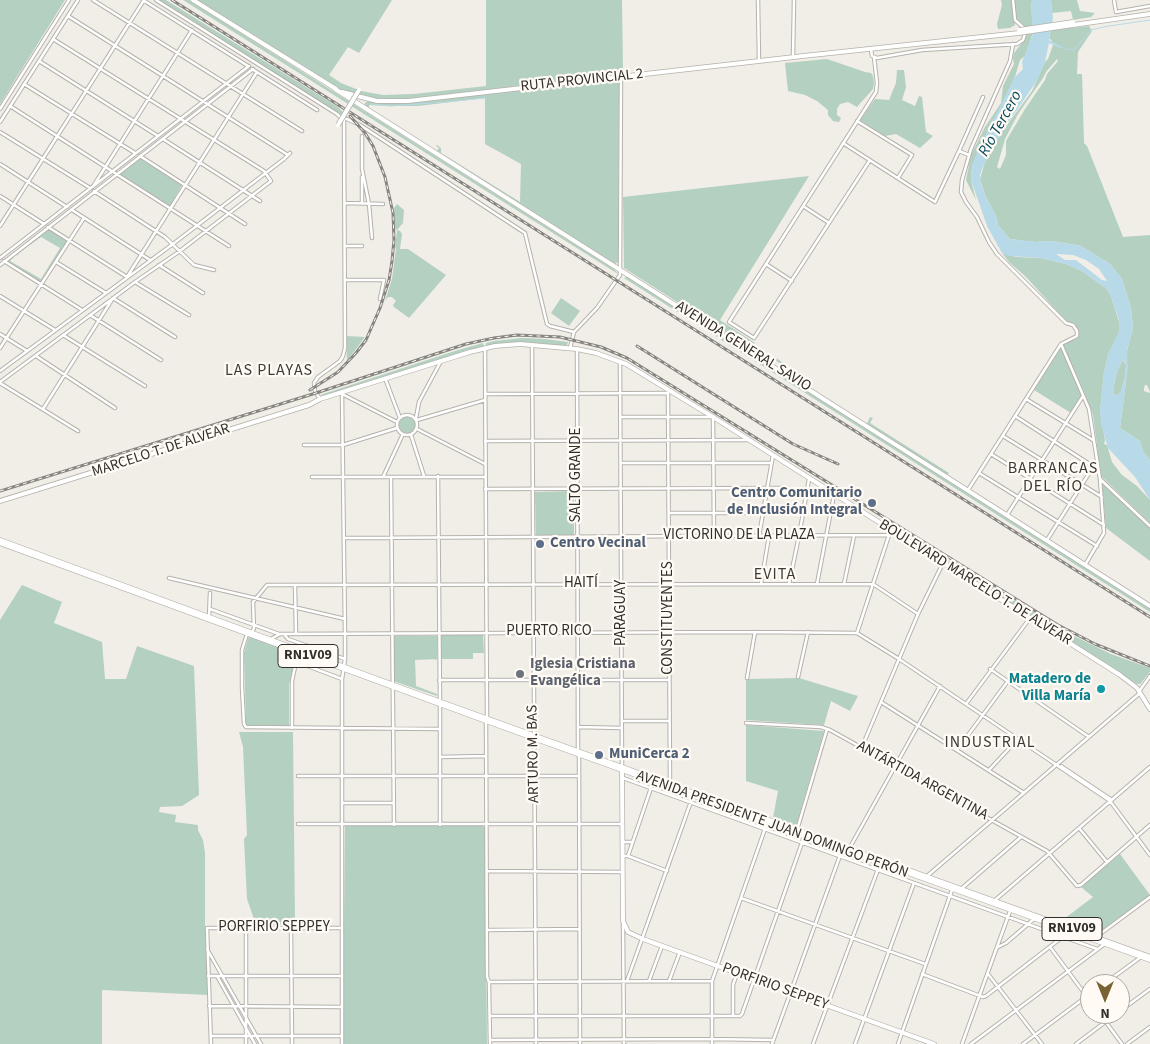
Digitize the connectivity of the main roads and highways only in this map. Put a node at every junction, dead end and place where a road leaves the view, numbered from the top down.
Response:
1 (194, 0) edge
2 (1150, 14) edge
3 (335, 89) junction
4 (359, 90) dead end
5 (368, 99) junction
6 (365, 109) junction
7 (338, 125) dead end
8 (320, 399) joint
9 (0, 501) edge
10 (0, 541) edge
11 (1150, 606) edge
12 (250, 633) junction
13 (343, 670) junction
14 (1150, 709) edge
15 (622, 769) junction
16 (848, 850) junction
17 (925, 878) junction
18 (623, 923) joint
19 (1106, 943) junction
20 (1150, 958) edge
21 (934, 1044) edge

1 - 3 main road, RUTA PROVINCIAL 2
2 - 5 main road, RUTA PROVINCIAL 2, bridge
3 - 5 main road, RUTA PROVINCIAL 2
3 - 6 main road, AVENIDA GENERAL SAVIO
4 - 7 main road, bridge
5 - 6 main road
6 - 11 main road, AVENIDA GENERAL SAVIO
8 - 9 main road, MARCELO T. DE ALVEAR
8 - 14 main road, BOULEVARD MARCELO T. DE ALVEAR
10 - 12 main road, AVENIDA PRESIDENTE JUAN DOMINGO PERÓN / RN1V09
10 - 12 main road, AVENIDA PRESIDENTE JUAN DOMINGO PERÓN / RN1V09
12 - 13 main road, AVENIDA PRESIDENTE JUAN DOMINGO PERÓN / RN1V09
12 - 13 main road, AVENIDA PRESIDENTE JUAN DOMINGO PERÓN / RN1V09
13 - 15 main road, AVENIDA PRESIDENTE JUAN DOMINGO PERÓN / RN1V09
15 - 16 main road, AVENIDA PRESIDENTE JUAN DOMINGO PERÓN / RN1V09
15 - 16 main road, AVENIDA PRESIDENTE JUAN DOMINGO PERÓN / RN1V09
15 - 18 main road, PARAGUAY
16 - 17 main road, AVENIDA PRESIDENTE JUAN DOMINGO PERÓN / RN1V09
16 - 17 main road, AVENIDA PRESIDENTE JUAN DOMINGO PERÓN / RN1V09
17 - 19 main road, AVENIDA PRESIDENTE JUAN DOMINGO PERÓN / RN1V09
17 - 19 main road, AVENIDA PRESIDENTE JUAN DOMINGO PERÓN / RN1V09
18 - 21 main road, PORFIRIO SEPPEY
19 - 20 main road, AVENIDA PRESIDENTE JUAN DOMINGO PERÓN / RN1V09
19 - 20 main road, AVENIDA PRESIDENTE JUAN DOMINGO PERÓN / RN1V09

